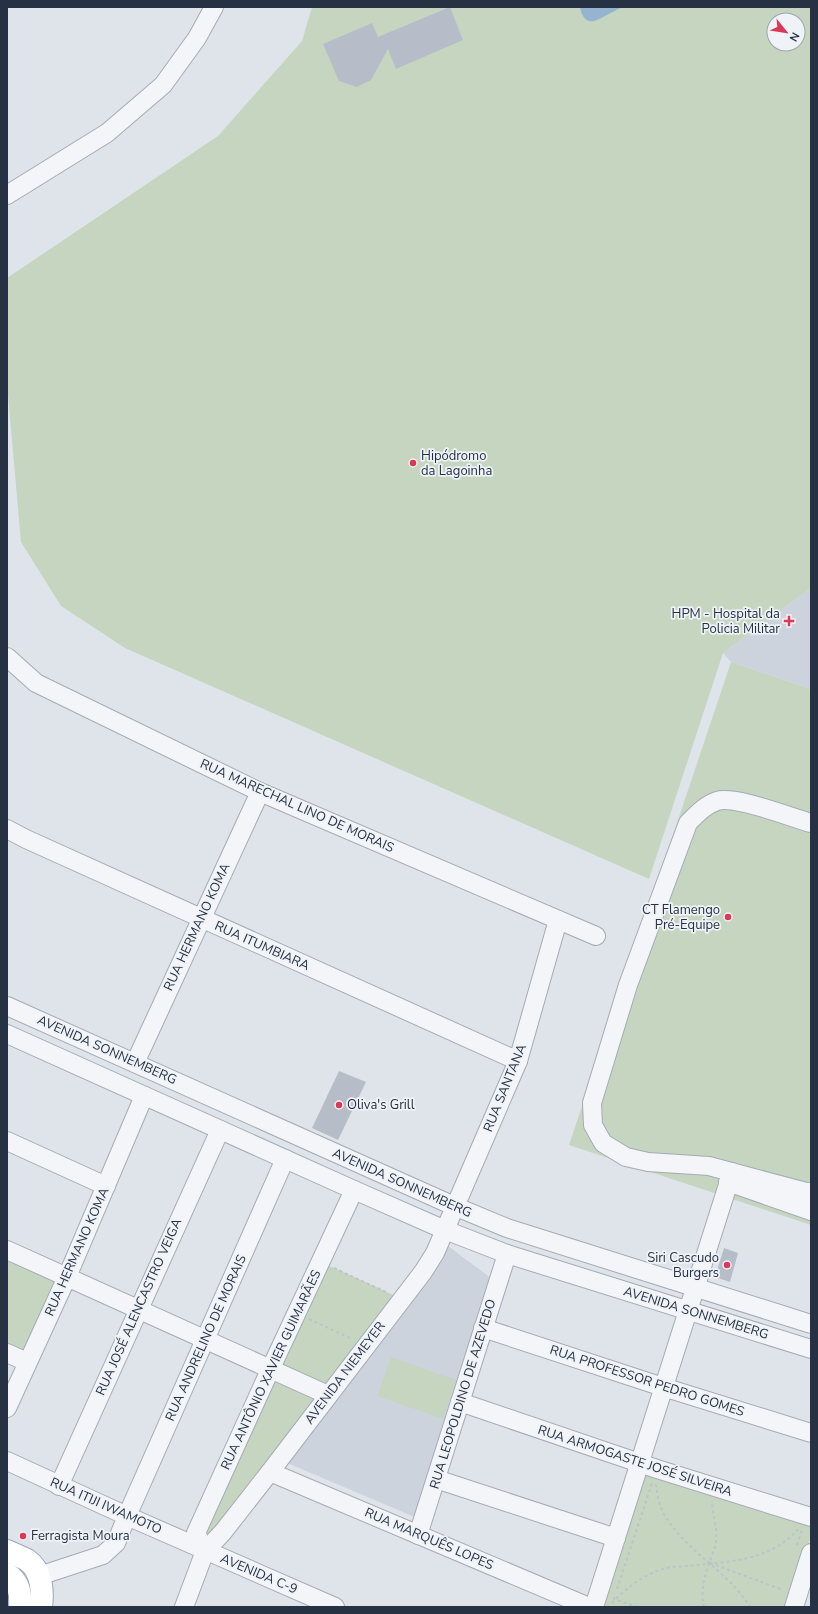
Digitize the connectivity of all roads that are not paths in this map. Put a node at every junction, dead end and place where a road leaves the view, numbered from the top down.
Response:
1 (214, 7) edge
2 (7, 195) edge
3 (7, 657) edge
4 (260, 792) junction
5 (811, 824) edge
6 (7, 829) edge
7 (201, 918) junction
8 (558, 920) junction
9 (596, 936) dead end
10 (7, 1006) edge
11 (7, 1034) edge
12 (518, 1061) junction
13 (135, 1063) junction
14 (144, 1096) junction
15 (220, 1130) junction
16 (7, 1141) edge
17 (285, 1159) junction
18 (728, 1183) junction
19 (106, 1186) junction
20 (354, 1190) junction
21 (811, 1192) edge
22 (454, 1206) junction
23 (811, 1211) edge
24 (445, 1230) junction
25 (7, 1250) edge
26 (507, 1254) junction
27 (67, 1277) junction
28 (694, 1286) junction
29 (138, 1309) junction
30 (687, 1310) junction
31 (811, 1324) edge
32 (483, 1328) junction
33 (205, 1339) junction
34 (811, 1349) edge
35 (7, 1353) edge
36 (27, 1362) junction
37 (270, 1370) junction
38 (663, 1387) junction
39 (328, 1395) junction
40 (460, 1402) junction
41 (7, 1408) edge
42 (811, 1433) edge
43 (7, 1461) edge
44 (640, 1463) junction
45 (270, 1472) junction
46 (436, 1479) junction
47 (59, 1486) junction
48 (127, 1516) junction
49 (805, 1524) edge
50 (418, 1535) junction
51 (616, 1538) junction
52 (205, 1550) junction
53 (7, 1551) edge
54 (811, 1553) edge
55 (39, 1576) junction
56 (801, 1600) edge
57 (41, 1607) edge
58 (184, 1607) edge
59 (335, 1607) edge
60 (589, 1607) edge
61 (594, 1607) edge

1 - 2 street
3 - 4 street, RUA MARECHAL LINO DE MORAIS
4 - 7 street, RUA HERMANO KOMA
4 - 8 street, RUA MARECHAL LINO DE MORAIS
5 - 18 street
6 - 7 street, RUA ITUMBIARA
7 - 12 street, RUA ITUMBIARA
7 - 13 street, RUA HERMANO KOMA
8 - 9 street, RUA MARECHAL LINO DE MORAIS
8 - 12 street, RUA SANTANA
10 - 13 street, AVENIDA SONNEMBERG
11 - 14 street, AVENIDA SONNEMBERG
12 - 22 street, RUA SANTANA
13 - 22 street, AVENIDA SONNEMBERG
14 - 15 street, AVENIDA SONNEMBERG
14 - 19 street, RUA HERMANO KOMA
15 - 17 street, AVENIDA SONNEMBERG
15 - 29 street, RUA JOSÉ ALENCASTRO VEIGA
16 - 19 street
17 - 20 street, AVENIDA SONNEMBERG
17 - 33 street, RUA ANDRELINO DE MORAIS
18 - 21 street
18 - 23 street
18 - 28 street
19 - 27 street, RUA HERMANO KOMA
20 - 24 street, AVENIDA SONNEMBERG
20 - 37 street, RUA ANTÔNIO XAVIER GUIMARÃES
22 - 24 street, AVENIDA NIEMEYER
22 - 28 street, AVENIDA SONNEMBERG
24 - 26 street, AVENIDA SONNEMBERG
24 - 39 street, AVENIDA NIEMEYER
25 - 27 street
26 - 30 street, AVENIDA SONNEMBERG
26 - 32 street, RUA LEOPOLDINO DE AZEVEDO
27 - 29 street
27 - 36 street, RUA HERMANO KOMA
28 - 30 street
28 - 31 street, AVENIDA SONNEMBERG
29 - 33 street
29 - 47 street, RUA JOSÉ ALENCASTRO VEIGA
30 - 34 street, AVENIDA SONNEMBERG
30 - 38 street
32 - 38 street, RUA PROFESSOR PEDRO GOMES
32 - 40 street, RUA LEOPOLDINO DE AZEVEDO
33 - 37 street
33 - 48 street, RUA ANDRELINO DE MORAIS
35 - 36 street
36 - 41 street, RUA HERMANO KOMA
37 - 39 street
37 - 52 street, RUA ANTÔNIO XAVIER GUIMARÃES
38 - 42 street, RUA PROFESSOR PEDRO GOMES
38 - 44 street
39 - 45 street, AVENIDA NIEMEYER
40 - 44 street, RUA ARMOGASTE JOSÉ SILVEIRA
40 - 46 street, RUA LEOPOLDINO DE AZEVEDO
43 - 47 street, RUA ITIJI IWAMOTO
44 - 49 street, RUA ARMOGASTE JOSÉ SILVEIRA
44 - 51 street
45 - 50 street, RUA MARQUÊS LOPES
45 - 52 street, AVENIDA NIEMEYER
46 - 50 street, RUA LEOPOLDINO DE AZEVEDO
46 - 51 street
47 - 48 street, RUA ITIJI IWAMOTO
48 - 52 street, RUA ITIJI IWAMOTO
48 - 55 street, RUA ANDRELINO DE MORAIS
50 - 60 street, RUA MARQUÊS LOPES
51 - 61 street
52 - 58 street
52 - 59 street, AVENIDA C-9
53 - 55 main road
54 - 56 street
55 - 57 main road

